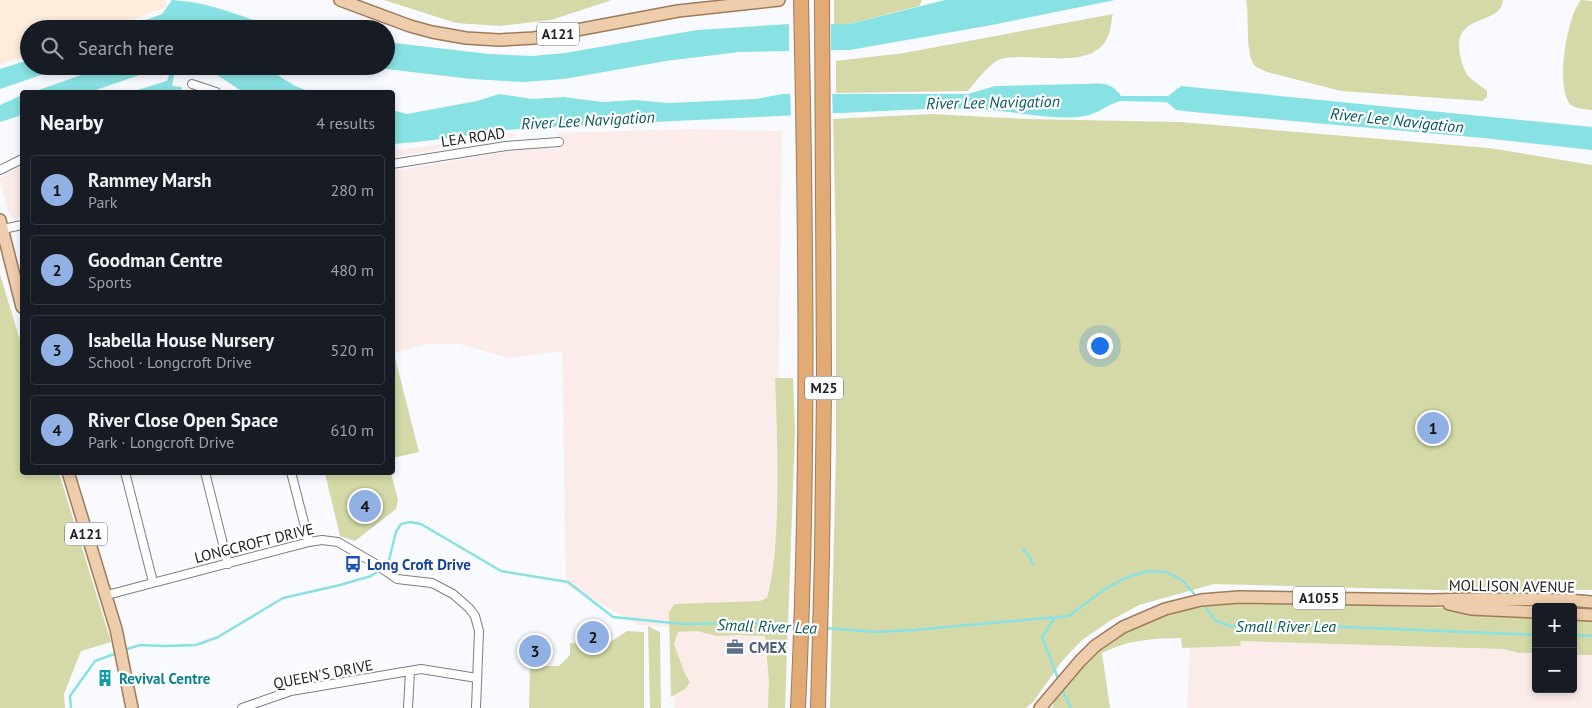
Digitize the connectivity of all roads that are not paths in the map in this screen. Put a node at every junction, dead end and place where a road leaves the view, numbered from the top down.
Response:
1 (340, 0) edge
2 (779, 0) edge
3 (802, 0) edge
4 (822, 0) edge
5 (394, 20) edge
6 (395, 20) edge
7 (192, 84) dead end
8 (210, 90) edge
9 (559, 142) dead end
10 (20, 160) edge
11 (395, 164) edge
12 (0, 170) edge
13 (1, 224) edge
14 (20, 225) edge
15 (20, 299) edge
16 (69, 475) edge
17 (126, 475) edge
18 (206, 475) edge
19 (292, 475) edge
20 (309, 542) junction
21 (228, 564) junction
22 (153, 582) junction
23 (107, 595) junction
24 (1432, 600) junction
25 (1592, 602) edge
26 (1532, 612) edge
27 (1577, 614) edge
28 (1592, 616) edge
29 (410, 671) junction
30 (477, 678) junction
31 (1042, 707) edge
32 (132, 708) edge
33 (242, 708) edge
34 (408, 708) edge
35 (476, 708) edge
36 (798, 708) edge
37 (818, 708) edge

1 - 5 main road, A121
2 - 6 main road, A121
3 - 36 highway, M25
4 - 37 highway, M25
7 - 8 street
9 - 11 street, LEA ROAD
10 - 12 street
13 - 14 street
13 - 15 main road
16 - 23 main road, A121
17 - 22 street
18 - 21 street
19 - 20 street
20 - 21 street, LONGCROFT DRIVE
20 - 30 street, LONGCROFT DRIVE
21 - 22 street, LONGCROFT DRIVE
22 - 23 street, LONGCROFT DRIVE
23 - 32 main road, A121
24 - 25 main road, MOLLISON AVENUE / A1055
24 - 26 main road, MOLLISON AVENUE / A1055
24 - 31 main road, MOLLISON AVENUE / A1055
27 - 28 main road, MOLLISON AVENUE
29 - 30 street, QUEEN'S DRIVE
29 - 33 street, QUEEN'S DRIVE
29 - 34 street
30 - 35 street, LONGCROFT DRIVE

